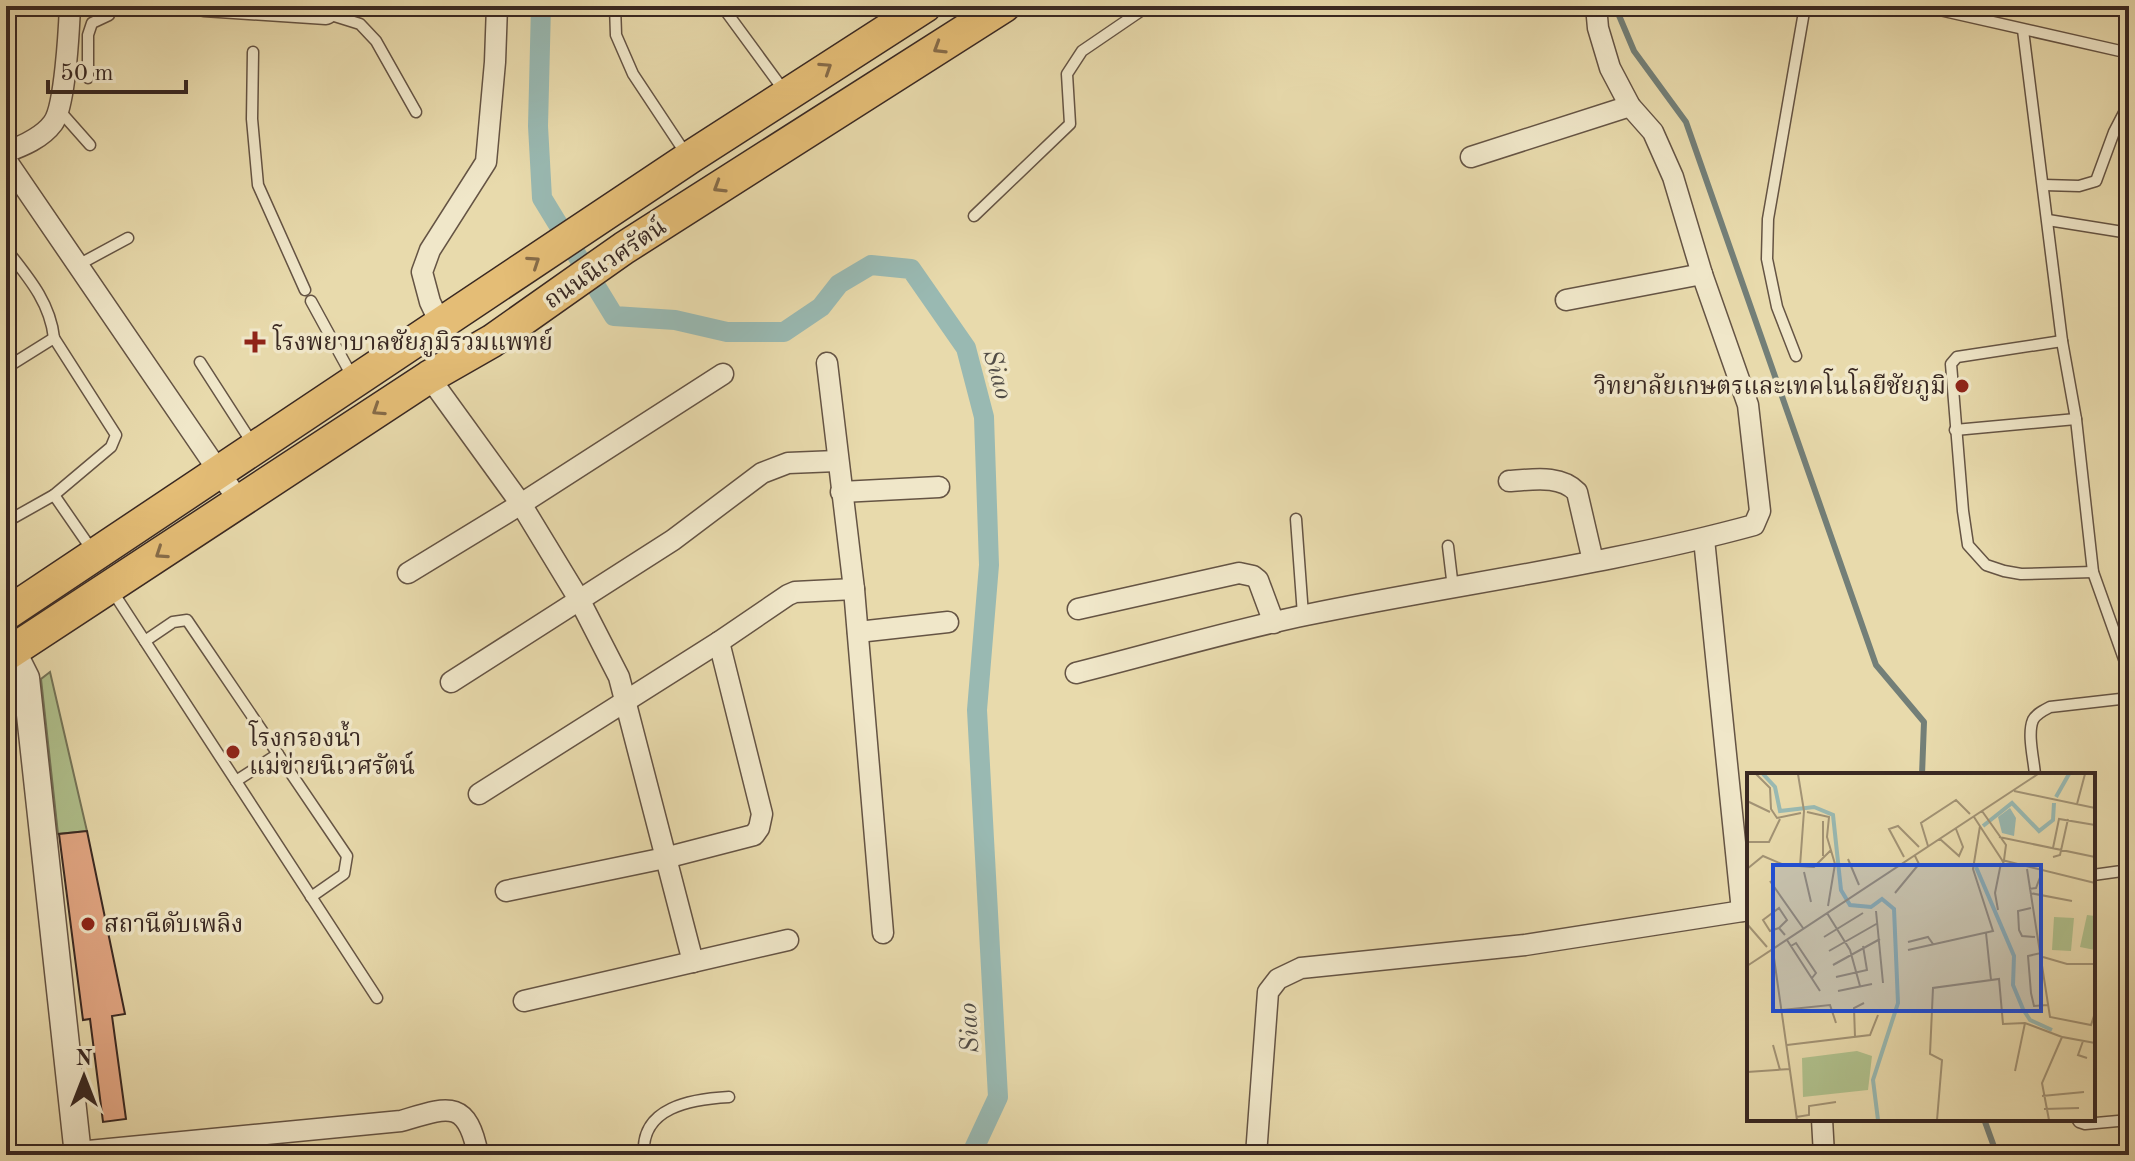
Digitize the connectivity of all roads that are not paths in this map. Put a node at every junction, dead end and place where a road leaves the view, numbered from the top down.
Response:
1 (70, 6) edge
2 (111, 6) edge
3 (204, 6) edge
4 (222, 6) edge
5 (497, 6) edge
6 (615, 6) edge
7 (722, 6) edge
8 (1004, 6) edge
9 (1148, 6) edge
10 (1596, 6) edge
11 (1805, 6) edge
12 (1922, 6) edge
13 (913, 9) edge
14 (332, 10) edge
15 (2023, 30) junction
16 (253, 52) dead end
17 (2129, 53) edge
18 (88, 78) dead end
19 (786, 94) junction
20 (2129, 103) edge
21 (1630, 106) junction
22 (59, 110) junction
23 (416, 112) dead end
24 (90, 145) dead end
25 (6, 152) edge
26 (1471, 157) dead end
27 (689, 158) junction
28 (6, 160) edge
29 (2044, 185) junction
30 (974, 216) dead end
31 (2048, 220) junction
32 (2129, 233) edge
33 (128, 238) dead end
34 (6, 249) edge
35 (78, 265) junction
36 (1702, 274) junction
37 (305, 290) dead end
38 (1566, 300) dead end
39 (311, 301) dead end
40 (441, 325) junction
41 (54, 338) junction
42 (2062, 341) junction
43 (1796, 356) dead end
44 (200, 362) dead end
45 (827, 363) dead end
46 (6, 368) edge
47 (723, 374) dead end
48 (429, 377) junction
49 (354, 380) junction
50 (2076, 419) junction
51 (1955, 430) junction
52 (255, 447) junction
53 (837, 461) junction
54 (218, 473) junction
55 (1509, 481) dead end
56 (939, 487) dead end
57 (841, 492) junction
58 (54, 495) junction
59 (239, 501) junction
60 (521, 504) junction
61 (1296, 519) dead end
62 (6, 522) edge
63 (1704, 539) junction
64 (1448, 546) dead end
65 (96, 555) junction
66 (1593, 561) junction
67 (2093, 572) junction
68 (408, 573) dead end
69 (110, 587) junction
70 (1453, 588) junction
71 (854, 589) junction
72 (580, 601) junction
73 (1078, 609) dead end
74 (6, 614) edge
75 (1303, 615) junction
76 (948, 622) dead end
77 (1274, 623) junction
78 (858, 632) junction
79 (145, 641) junction
80 (719, 642) junction
81 (8, 647) edge
82 (1076, 673) dead end
83 (2129, 673) edge
84 (451, 682) dead end
85 (2129, 698) edge
86 (626, 701) junction
87 (278, 754) junction
88 (2035, 773) edge
89 (236, 781) junction
90 (479, 794) dead end
91 (665, 858) junction
92 (2129, 870) edge
93 (2095, 875) edge
94 (506, 891) dead end
95 (311, 897) junction
96 (1745, 911) edge
97 (883, 933) dead end
98 (788, 940) dead end
99 (693, 962) junction
100 (377, 998) dead end
101 (524, 1001) dead end
102 (729, 1097) dead end
103 (2129, 1120) edge
104 (1822, 1121) edge
105 (2078, 1121) edge
106 (78, 1154) edge
107 (478, 1155) edge
108 (644, 1155) edge
109 (1256, 1155) edge
110 (1824, 1155) edge

1 - 22 street
2 - 18 lane
3 - 4 street
4 - 14 street
5 - 40 street
6 - 27 lane
7 - 19 lane
8 -> 48 main road, ถนนนิเวศรัตน์
9 - 30 lane
10 - 21 street
11 - 43 lane
12 - 15 lane
19 -> 13 main road, ถนนนิเวศรัตน์
14 - 23 lane
15 - 17 lane
15 - 29 lane
16 - 37 lane
19 - 27 main road, ถนนนิเวศรัตน์
20 - 29 lane
21 - 26 street
21 - 36 street
22 - 24 lane
22 - 25 street
40 -> 27 main road, ถนนนิเวศรัตน์
28 - 35 street
29 - 31 lane
31 - 32 lane
31 - 42 lane
33 - 35 lane
34 - 41 lane
35 - 54 street
36 - 38 street
36 - 63 street
39 - 49 lane
40 - 49 main road, ถนนนิเวศรัตน์
41 - 46 lane
41 - 58 lane
42 - 50 lane
42 - 51 lane
44 - 52 lane
45 - 53 street
47 - 60 street
48 -> 59 main road, ถนนนิเวศรัตน์
48 - 60 street
49 - 52 main road, ถนนนิเวศรัตน์
50 - 51 lane
50 - 67 lane
51 - 67 lane
52 - 54 main road, ถนนนิเวศรัตน์
53 - 57 street
53 - 72 street
54 - 59 street
54 - 65 main road, ถนนนิเวศรัตน์
55 - 66 street
56 - 57 street
57 - 71 street
58 - 62 lane
58 - 65 lane
59 -> 69 main road, ถนนนิเวศรัตน์
60 - 68 street
60 - 72 street
61 - 75 lane
63 - 66 street
63 - 96 street
64 - 70 lane
65 - 74 main road, ถนนนิเวศรัตน์
66 - 70 street
67 - 83 lane
69 - 79 lane
69 - 81 main road, ถนนนิเวศรัตน์
70 - 75 street
71 - 78 street
71 - 80 street
72 - 84 street
72 - 86 street
73 - 77 street
75 - 77 street
76 - 78 street
77 - 82 street
78 - 97 street
79 - 87 lane
79 - 89 lane
80 - 86 street
80 - 91 street
81 - 106 street
85 - 88 lane
86 - 90 street
86 - 91 street
87 - 89 lane
87 - 95 lane
89 - 95 lane
91 - 94 street
91 - 99 street
92 - 93 lane
95 - 100 lane
96 - 109 street
98 - 99 street
99 - 101 street
102 - 108 lane
103 - 105 lane
104 - 110 street
106 - 107 street

